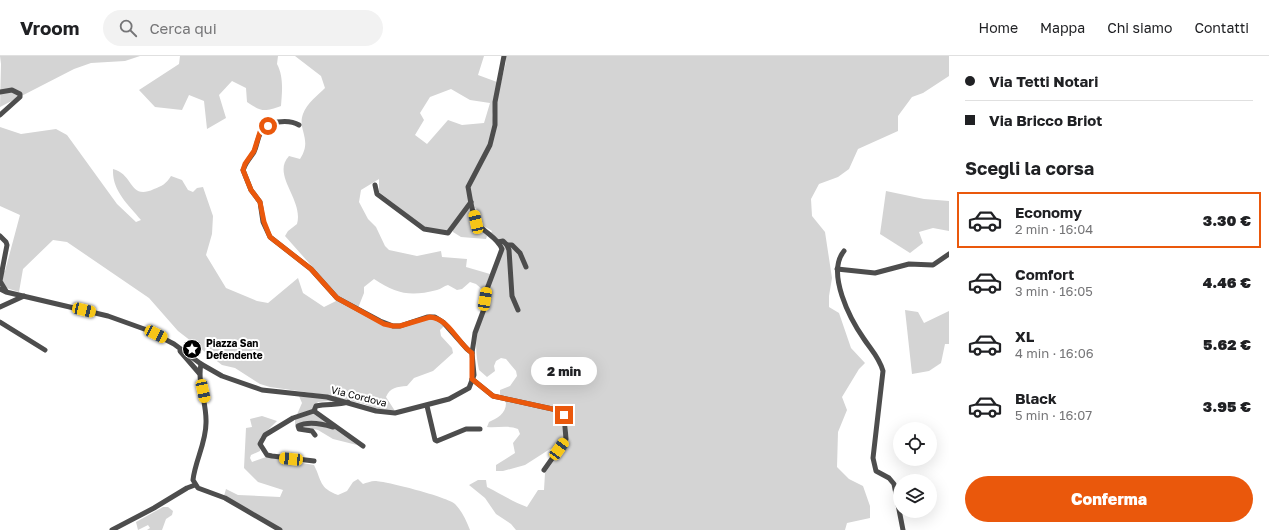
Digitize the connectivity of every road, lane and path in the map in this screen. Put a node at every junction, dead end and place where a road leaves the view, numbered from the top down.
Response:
1 (504, 56) edge
2 (0, 92) edge
3 (0, 115) edge
4 (299, 125) dead end
5 (375, 185) dead end
6 (471, 202) junction
7 (0, 236) edge
8 (498, 242) junction
9 (507, 245) junction
10 (844, 252) dead end
11 (949, 254) edge
12 (526, 267) dead end
13 (837, 269) junction
14 (0, 289) edge
15 (6, 292) junction
16 (25, 296) junction
17 (0, 307) edge
18 (518, 310) dead end
19 (0, 322) edge
20 (174, 344) junction
21 (45, 350) dead end
22 (472, 353) junction
23 (201, 364) junction
24 (200, 373) junction
25 (472, 379) junction
26 (349, 402) junction
27 (427, 406) junction
28 (314, 411) junction
29 (336, 428) junction
30 (480, 429) dead end
31 (315, 435) dead end
32 (363, 446) dead end
33 (314, 461) dead end
34 (544, 470) dead end
35 (195, 485) junction
36 (112, 530) edge
37 (280, 530) edge
38 (903, 530) edge

1 - 6 street
2 - 3 street
4 - 22 street
5 - 6 street
6 - 8 street
7 - 15 street
8 - 9 street
8 - 22 street
9 - 12 street
9 - 18 street
10 - 13 street
11 - 13 street
13 - 38 street
14 - 15 street
15 - 16 street
16 - 17 street
16 - 20 street
19 - 21 street
20 - 23 street, Via Cordova
20 - 24 street
22 - 25 street
23 - 24 street
23 - 26 street, Via Cordova
24 - 35 street
25 - 27 street, Via Cordova
25 - 34 street
26 - 27 street, Via Cordova
26 - 28 street
27 - 30 street
28 - 29 street
28 - 33 street
29 - 31 street
29 - 32 street
35 - 36 street
35 - 37 street

